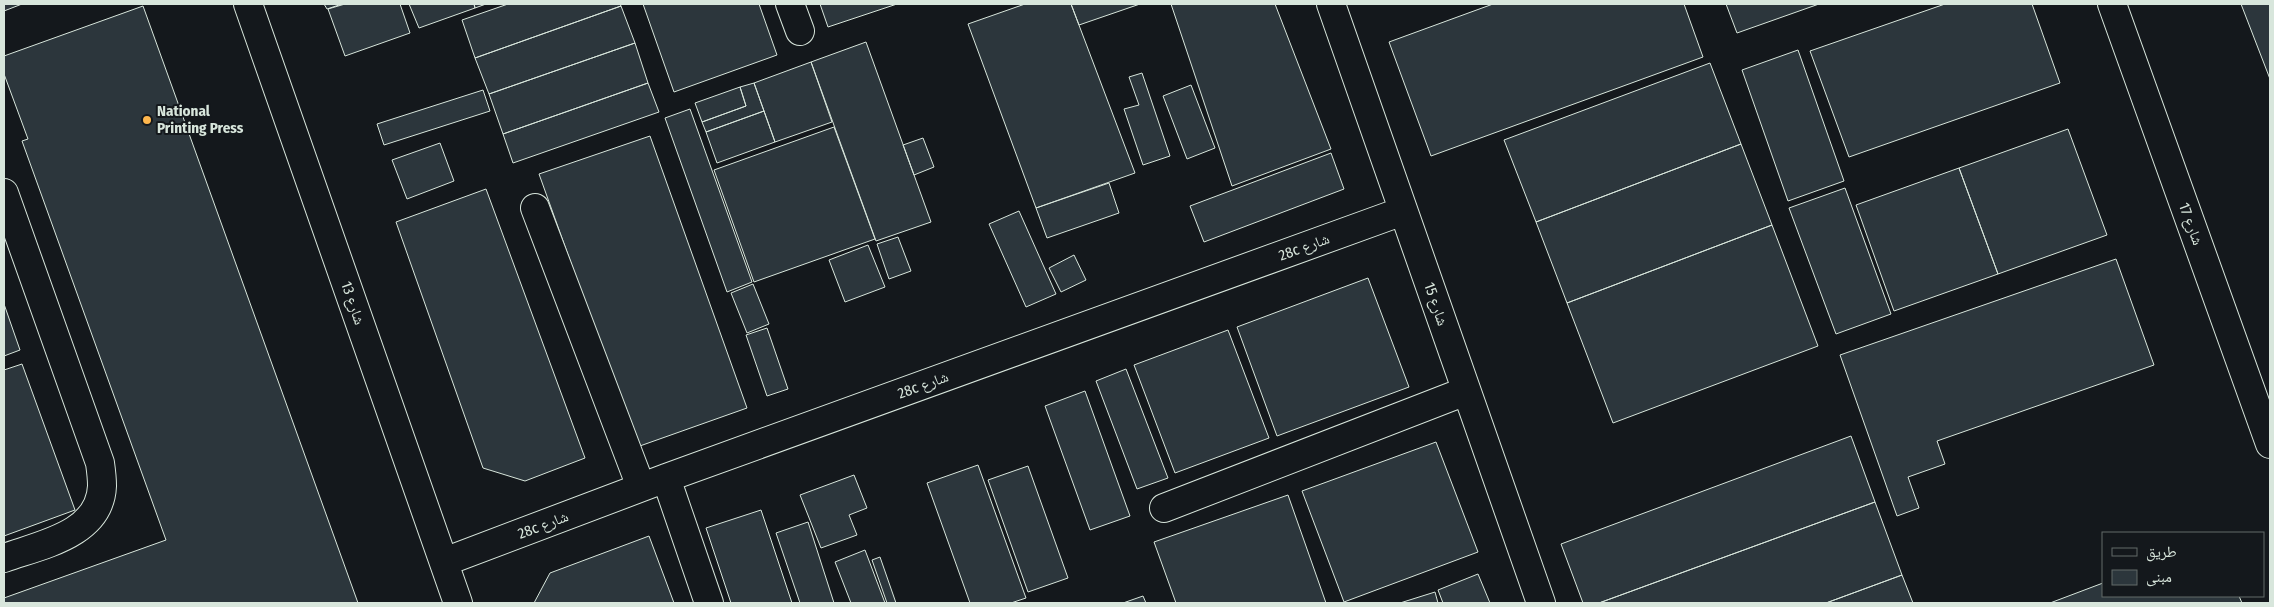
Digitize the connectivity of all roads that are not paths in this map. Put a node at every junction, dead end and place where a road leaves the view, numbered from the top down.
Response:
1 (248, 4) edge
2 (790, 4) edge
3 (1331, 4) edge
4 (2112, 4) edge
5 (800, 31) dead end
6 (4, 193) edge
7 (535, 208) dead end
8 (1403, 211) junction
9 (1466, 391) junction
10 (2270, 444) edge
11 (666, 478) junction
12 (641, 488) junction
13 (1164, 508) dead end
14 (4, 558) edge
15 (444, 562) junction
16 (458, 603) edge
17 (709, 603) edge
18 (1541, 603) edge

1 - 15 street, شارع 13
2 - 5 street
3 - 8 street, شارع 15
4 - 10 street, شارع 17
6 - 14 street
7 - 12 street
8 - 9 street, شارع 15
8 - 11 street, 28c شارع
9 - 13 street
9 - 18 street, شارع 15
11 - 12 street, 28c شارع
11 - 17 street
12 - 15 street, 28c شارع
15 - 16 street, شارع 13

